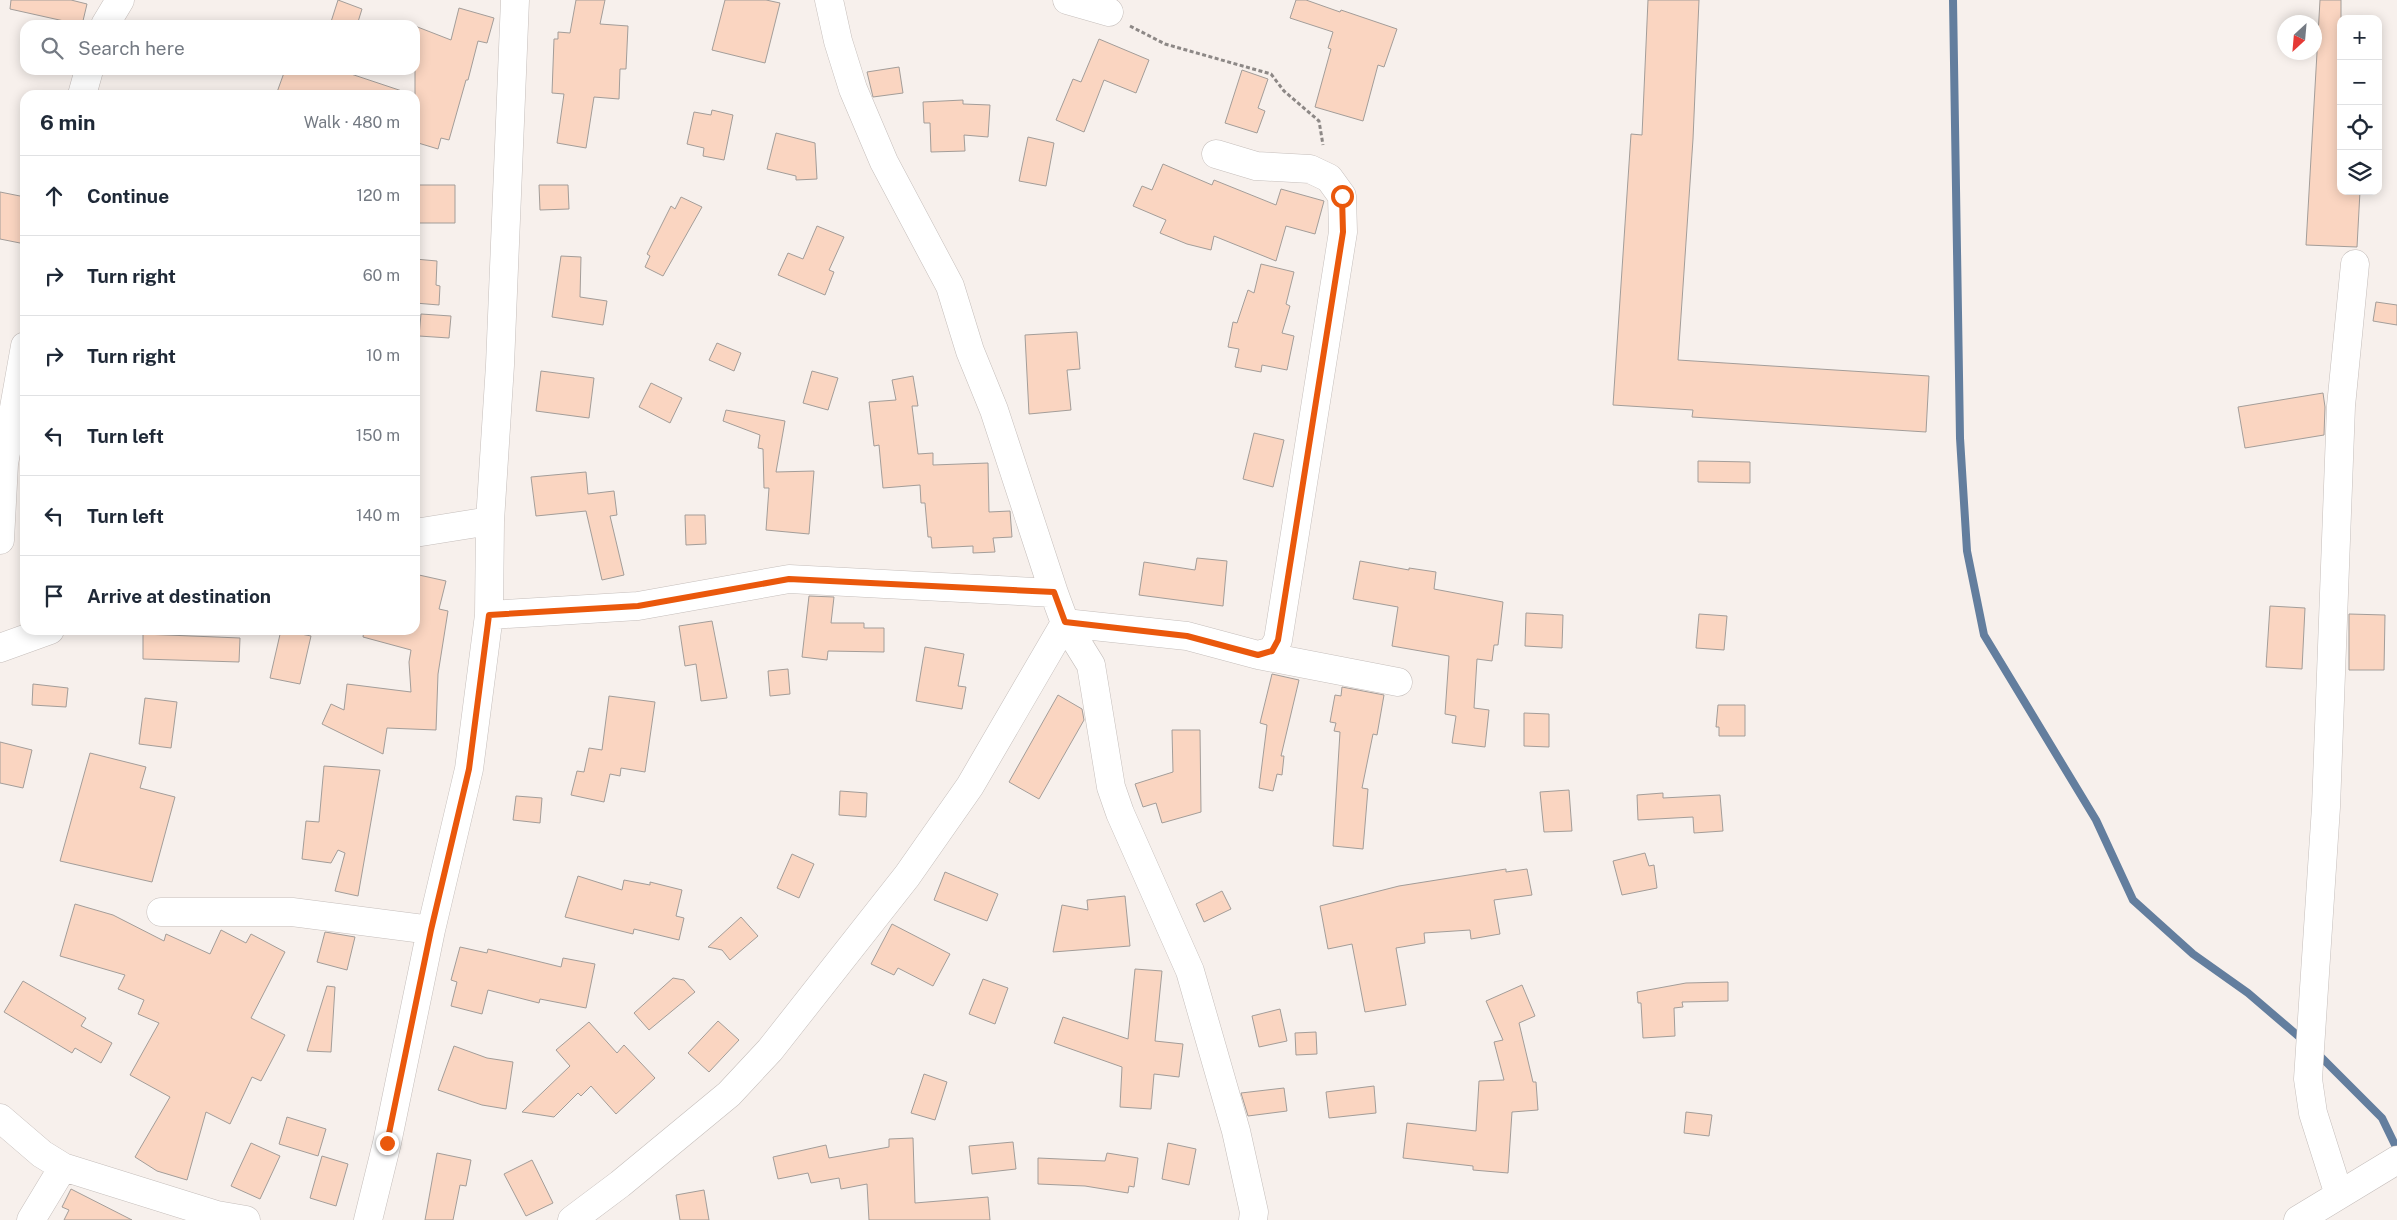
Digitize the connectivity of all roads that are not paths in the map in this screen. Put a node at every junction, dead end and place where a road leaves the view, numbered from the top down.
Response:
1 (120, 0) edge
2 (515, 0) edge
3 (829, 0) edge
4 (1067, 0) edge
5 (1109, 12) road end
6 (108, 20) edge
7 (88, 75) edge
8 (83, 90) edge
9 (1216, 154) dead end
10 (2355, 264) dead end
11 (20, 374) edge
12 (490, 521) junction
13 (420, 532) edge
14 (0, 540) edge
15 (1054, 592) junction
16 (489, 615) junction
17 (1065, 622) junction
18 (36, 635) edge
19 (0, 648) edge
20 (1258, 655) junction
21 (1398, 682) dead end
22 (161, 912) dead end
23 (431, 930) junction
24 (0, 1118) edge
25 (2397, 1160) edge
26 (63, 1167) junction
27 (2339, 1195) junction
28 (31, 1220) edge
29 (246, 1220) edge
30 (368, 1220) edge
31 (572, 1220) edge
32 (1253, 1220) edge
33 (2298, 1220) edge

1 - 6 street
2 - 12 street
3 - 15 street
4 - 5 street
7 - 8 street
9 - 20 street
10 - 27 street
11 - 14 street
12 - 13 street
12 - 16 street
15 - 16 street
15 - 17 street
16 - 23 street
17 - 20 street
17 - 31 street
17 - 32 street
18 - 19 street
20 - 21 street
22 - 23 street
23 - 30 street
24 - 26 street
25 - 27 street
26 - 28 street
26 - 29 street
27 - 33 street

